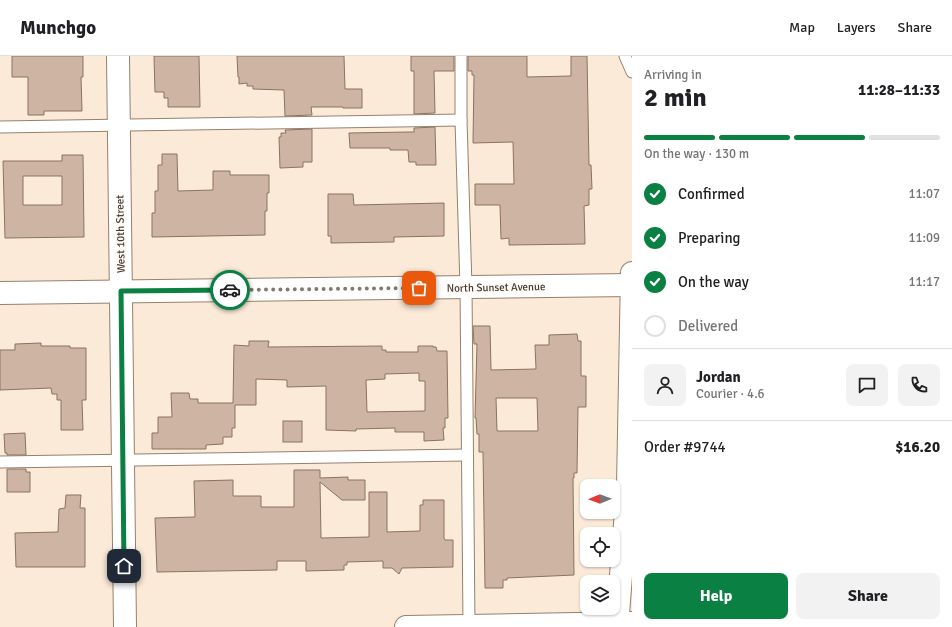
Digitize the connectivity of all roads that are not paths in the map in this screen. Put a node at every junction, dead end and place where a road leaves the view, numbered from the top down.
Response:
1 (118, 56) edge
2 (461, 56) edge
3 (625, 56) edge
4 (632, 72) edge
5 (461, 120) junction
6 (119, 125) junction
7 (0, 126) edge
8 (632, 273) edge
9 (632, 285) edge
10 (466, 287) junction
11 (121, 291) junction
12 (0, 293) edge
13 (466, 455) junction
14 (123, 461) junction
15 (0, 462) edge
16 (622, 625) edge
17 (469, 626) junction
18 (125, 627) edge
19 (406, 627) edge
20 (426, 627) edge

1 - 6 street, West 10th Street
2 - 5 lane
3 - 4 lane
5 - 6 lane
5 - 10 lane
6 - 7 lane
6 - 11 street, West 10th Street
8 - 9 street
9 - 10 street, North Sunset Avenue
9 - 16 street
10 - 11 street, North Sunset Avenue
10 - 13 lane
11 - 12 street, North Sunset Avenue
11 - 14 street, West 10th Street
13 - 14 lane
13 - 17 lane
14 - 15 lane
14 - 18 street, West 10th Street
16 - 17 street
17 - 20 street
19 - 20 street

